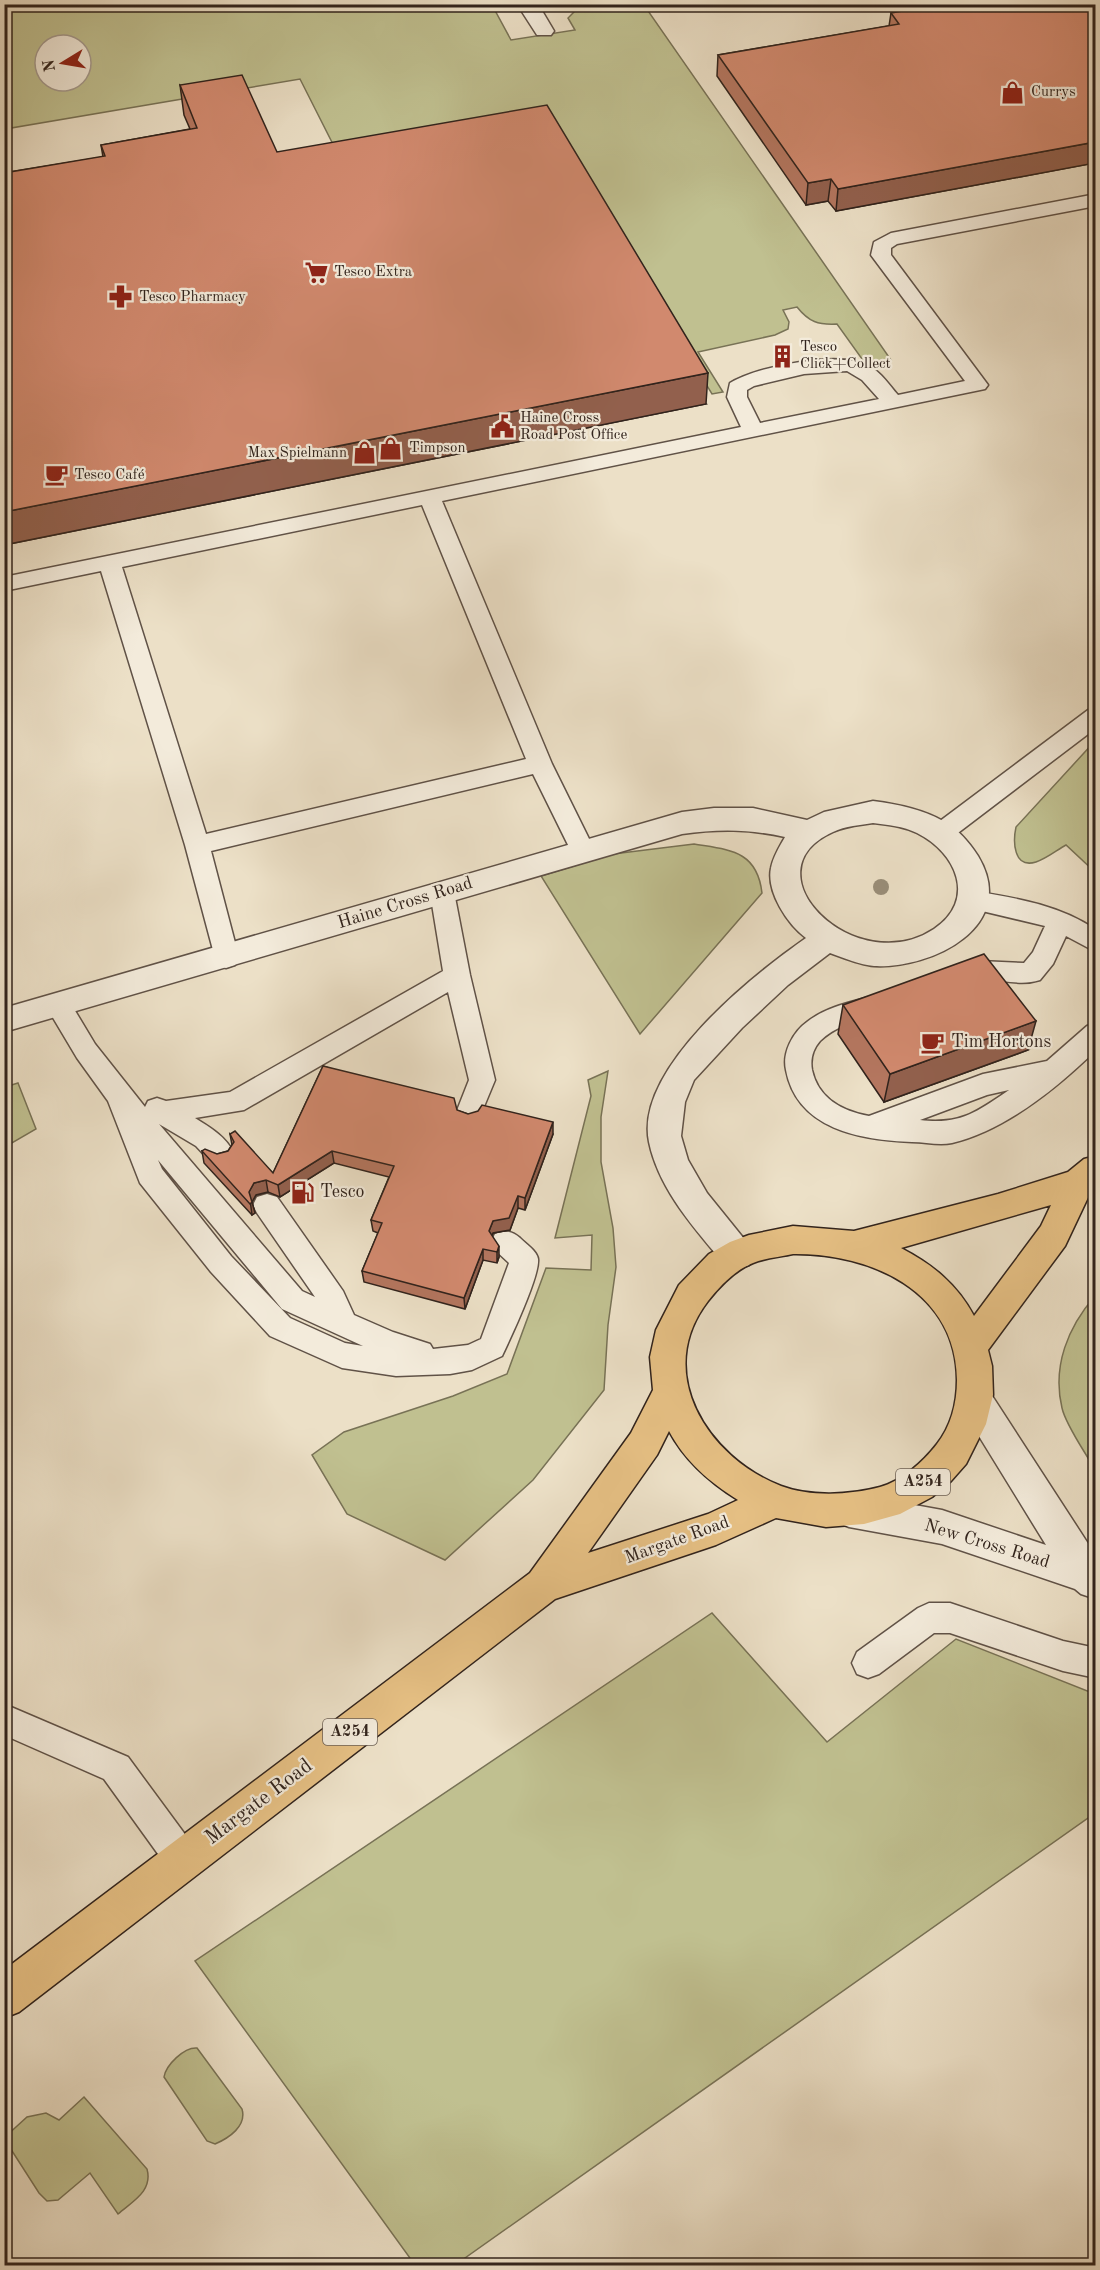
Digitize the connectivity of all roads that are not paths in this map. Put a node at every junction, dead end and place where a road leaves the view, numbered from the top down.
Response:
1 (527, 4) edge
2 (544, 31) dead end
3 (1095, 200) edge
4 (893, 402) junction
5 (753, 431) junction
6 (429, 497) junction
7 (109, 562) junction
8 (4, 584) edge
9 (1095, 716) edge
10 (540, 764) junction
11 (809, 831) junction
12 (941, 833) junction
13 (197, 844) junction
14 (583, 851) junction
15 (442, 892) junction
16 (974, 900) junction
17 (1059, 922) junction
18 (828, 939) junction
19 (1095, 943) edge
20 (226, 958) junction
21 (457, 975) junction
22 (942, 981) edge
23 (899, 997) edge
24 (59, 1006) junction
25 (4, 1020) edge
26 (1095, 1033) edge
27 (120, 1096) junction
28 (165, 1112) junction
29 (469, 1113) edge
30 (220, 1153) edge
31 (1087, 1176) edge
32 (267, 1205) dead end
33 (505, 1242) dead end
34 (856, 1245) junction
35 (736, 1255) junction
36 (344, 1324) junction
37 (971, 1345) junction
38 (450, 1361) junction
39 (670, 1393) junction
40 (976, 1402) junction
41 (774, 1501) junction
42 (849, 1510) junction
43 (1091, 1579) edge
44 (543, 1585) junction
45 (868, 1663) dead end
46 (1095, 1663) edge
47 (4, 1719) edge
48 (183, 1860) junction
49 (4, 1997) edge

1 - 2 street
3 - 4 lane
4 - 5 lane
4 - 5 lane
5 - 6 lane
6 - 7 lane
6 - 10 lane
7 - 8 lane
7 - 13 lane
9 - 12 lane
10 - 13 lane
10 - 14 lane
11 - 12 street
11 - 14 street, Haine Cross Road
11 - 18 street
12 - 16 street
13 - 20 lane
14 - 15 street, Haine Cross Road
15 - 20 street, Haine Cross Road
15 - 21 lane
16 - 17 lane
16 - 18 street
17 - 19 lane
17 - 22 lane
18 - 35 street
20 - 24 street, Haine Cross Road
21 - 28 lane
21 - 29 lane
23 - 26 lane
24 - 25 street, Haine Cross Road
24 - 27 lane
27 - 28 lane
27 - 36 lane
27 - 38 lane
28 - 30 lane
31 - 34 main road, A254
31 - 37 main road, A254
32 - 36 lane
33 - 38 lane
34 - 35 main road, A254
34 - 37 main road, A254
35 - 39 main road, A254
36 - 38 lane
37 - 40 main road, A254
39 - 41 main road, A254
39 - 44 main road, Margate Road / A254
40 - 42 main road, A254
40 - 43 street, New Cross Road
41 - 42 main road, A254
41 - 44 main road, Margate Road / A254
42 - 43 street, New Cross Road
44 - 48 main road, Margate Road / A254
45 - 46 lane
47 - 48 lane
48 - 49 main road, Margate Road / A254

